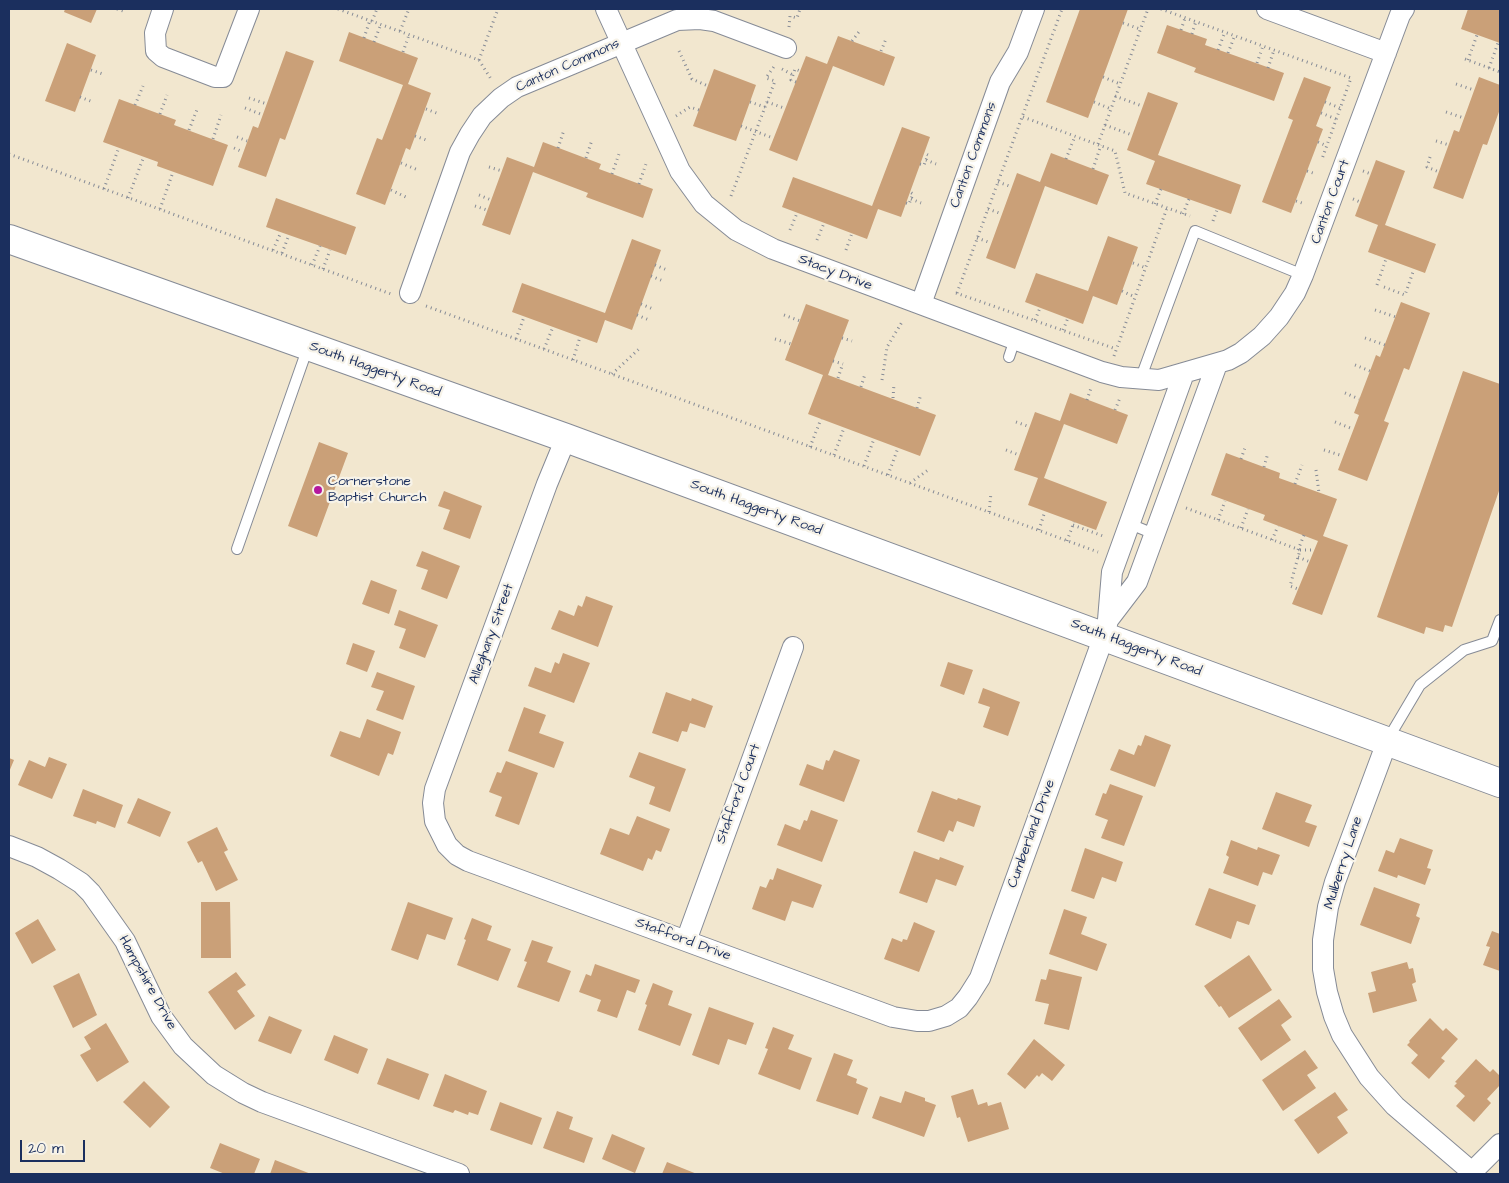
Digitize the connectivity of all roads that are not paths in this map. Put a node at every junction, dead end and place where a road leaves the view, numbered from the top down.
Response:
1 (163, 9) edge
2 (249, 9) edge
3 (606, 9) edge
4 (1034, 9) edge
5 (1267, 9) edge
6 (1404, 9) edge
7 (621, 43) junction
8 (786, 48) dead end
9 (1386, 53) junction
10 (9, 239) edge
11 (1303, 275) junction
12 (407, 297) road end
13 (920, 304) junction
14 (309, 347) junction
15 (1216, 364) junction
16 (1184, 373) junction
17 (1140, 380) junction
18 (566, 438) junction
19 (1130, 524) junction
20 (1154, 534) junction
21 (237, 549) dead end
22 (1500, 620) edge
23 (1106, 628) junction
24 (793, 647) dead end
25 (1386, 742) junction
26 (1500, 783) edge
27 (439, 832) joint
28 (9, 846) edge
29 (686, 941) junction
30 (940, 1018) joint
31 (1500, 1144) edge
32 (1471, 1173) edge
33 (460, 1174) edge

1 - 2 street
3 - 7 street, Stacy Drive
4 - 13 street, Canton Commons
5 - 9 street
6 - 9 street, Canton Court
7 - 8 street, Canton Commons
7 - 12 street, Canton Commons
7 - 13 street, Stacy Drive
9 - 11 street, Canton Court
10 - 14 main road, South Haggerty Road
11 - 15 street, Canton Court
11 - 17 lane
13 - 17 street, Stacy Drive
14 - 18 main road, South Haggerty Road
14 - 21 lane
15 - 16 street, Canton Court
15 - 20 street
16 - 17 street, Stacy Drive
16 - 19 street
18 - 23 main road, South Haggerty Road
18 - 27 street, Alleghany Street
19 - 20 lane
19 - 23 street
20 - 23 street
22 - 25 lane
23 - 25 main road, South Haggerty Road
23 - 30 street, Cumberland Drive
24 - 29 street, Stafford Court
25 - 26 main road, South Haggerty Road
25 - 32 street, Mulberry Lane
27 - 29 street, Stafford Drive
28 - 33 street, Hampshire Drive
29 - 30 street, Stafford Drive
31 - 32 street

